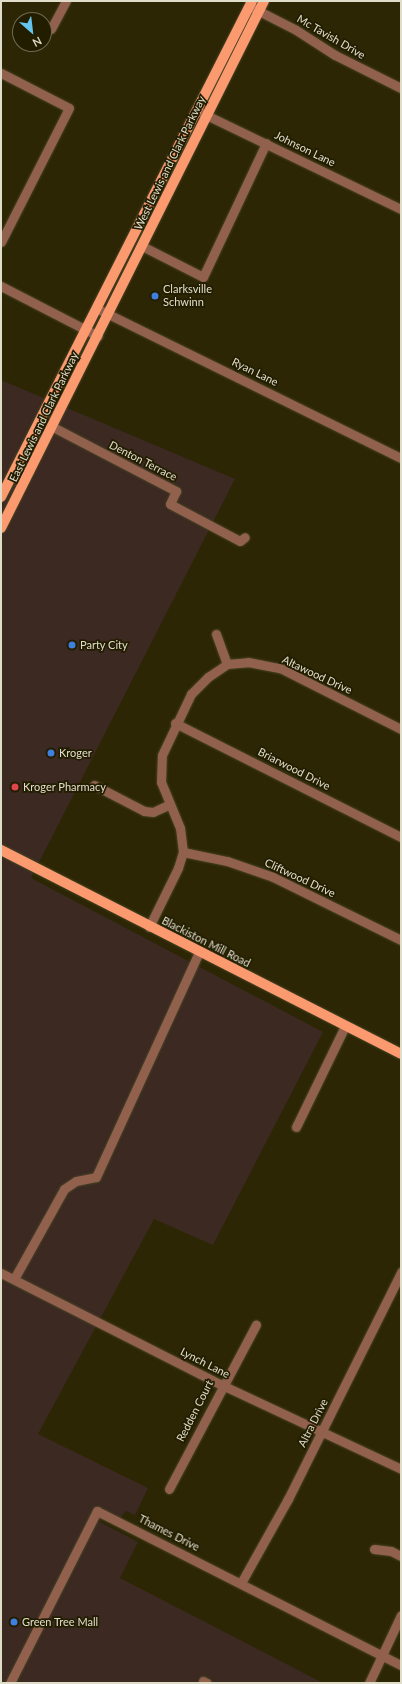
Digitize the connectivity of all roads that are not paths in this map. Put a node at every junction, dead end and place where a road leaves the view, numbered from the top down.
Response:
1 (66, 1) edge
2 (264, 1) edge
3 (251, 4) edge
4 (259, 11) junction
5 (52, 27) edge
6 (1, 73) edge
7 (401, 88) edge
8 (197, 111) junction
9 (207, 115) junction
10 (266, 143) junction
11 (401, 209) edge
12 (1, 242) edge
13 (142, 246) junction
14 (1, 286) edge
15 (98, 309) junction
16 (109, 314) junction
17 (87, 331) junction
18 (98, 336) junction
19 (53, 427) junction
20 (401, 458) edge
21 (1, 497) edge
22 (1, 528) edge
23 (246, 537) dead end
24 (216, 634) dead end
25 (227, 664) junction
26 (175, 723) junction
27 (401, 730) edge
28 (94, 785) dead end
29 (168, 805) junction
30 (401, 837) edge
31 (1, 850) edge
32 (183, 852) junction
33 (149, 926) junction
34 (401, 940) edge
35 (199, 952) junction
36 (345, 1026) junction
37 (401, 1054) edge
38 (296, 1127) dead end
39 (401, 1272) edge
40 (1, 1273) edge
41 (14, 1280) junction
42 (256, 1325) dead end
43 (222, 1384) junction
44 (322, 1432) junction
45 (401, 1469) edge
46 (169, 1489) dead end
47 (374, 1549) dead end
48 (401, 1556) edge
49 (241, 1583) junction
50 (401, 1615) edge
51 (381, 1654) junction
52 (401, 1665) edge
53 (10, 1683) edge
54 (369, 1683) edge

1 - 5 street
2 - 4 main road, West Lewis and Clark Parkway
3 - 4 street, Mc Tavish Drive
3 - 8 main road, West Lewis and Clark Parkway
4 - 7 street, Mc Tavish Drive
4 - 9 main road, West Lewis and Clark Parkway
6 - 12 street
8 - 9 street, Johnson Lane
8 - 15 main road, West Lewis and Clark Parkway
9 - 10 street, Johnson Lane
9 - 13 main road, West Lewis and Clark Parkway
10 - 11 street, Johnson Lane
10 - 13 street
13 - 16 main road, West Lewis and Clark Parkway
14 - 17 street
15 - 16 street, Ryan Lane
15 - 17 main road, West Lewis and Clark Parkway
16 - 18 main road, West Lewis and Clark Parkway
16 - 20 street, Ryan Lane
17 - 18 street
17 - 21 main road, East Lewis and Clark Parkway
18 - 19 main road, East Lewis and Clark Parkway
19 - 22 main road, East Lewis and Clark Parkway
19 - 23 street, Denton Terrace
24 - 25 street
25 - 26 street, Altawood Drive
25 - 27 street, Altawood Drive
26 - 29 street, Altawood Drive
26 - 30 street, Briarwood Drive
28 - 29 street
29 - 32 street, Altawood Drive
31 - 33 main road, Blackiston Mill Road
32 - 33 street, Altawood Drive
32 - 34 street, Cliftwood Drive
33 - 35 main road, Blackiston Mill Road
35 - 36 main road, Blackiston Mill Road
35 - 41 street
36 - 37 main road, Blackiston Mill Road
36 - 38 street
39 - 44 street, Altra Drive
40 - 41 street, Lynch Lane
41 - 43 street, Lynch Lane
42 - 43 street, Redden Court
43 - 44 street, Lynch Lane
43 - 46 street, Redden Court
44 - 45 street, Lynch Lane
44 - 49 street, Altra Drive
47 - 48 street
49 - 51 street, Thames Drive
49 - 53 street, Thames Drive
50 - 51 street
51 - 52 street, Thames Drive
51 - 54 street

